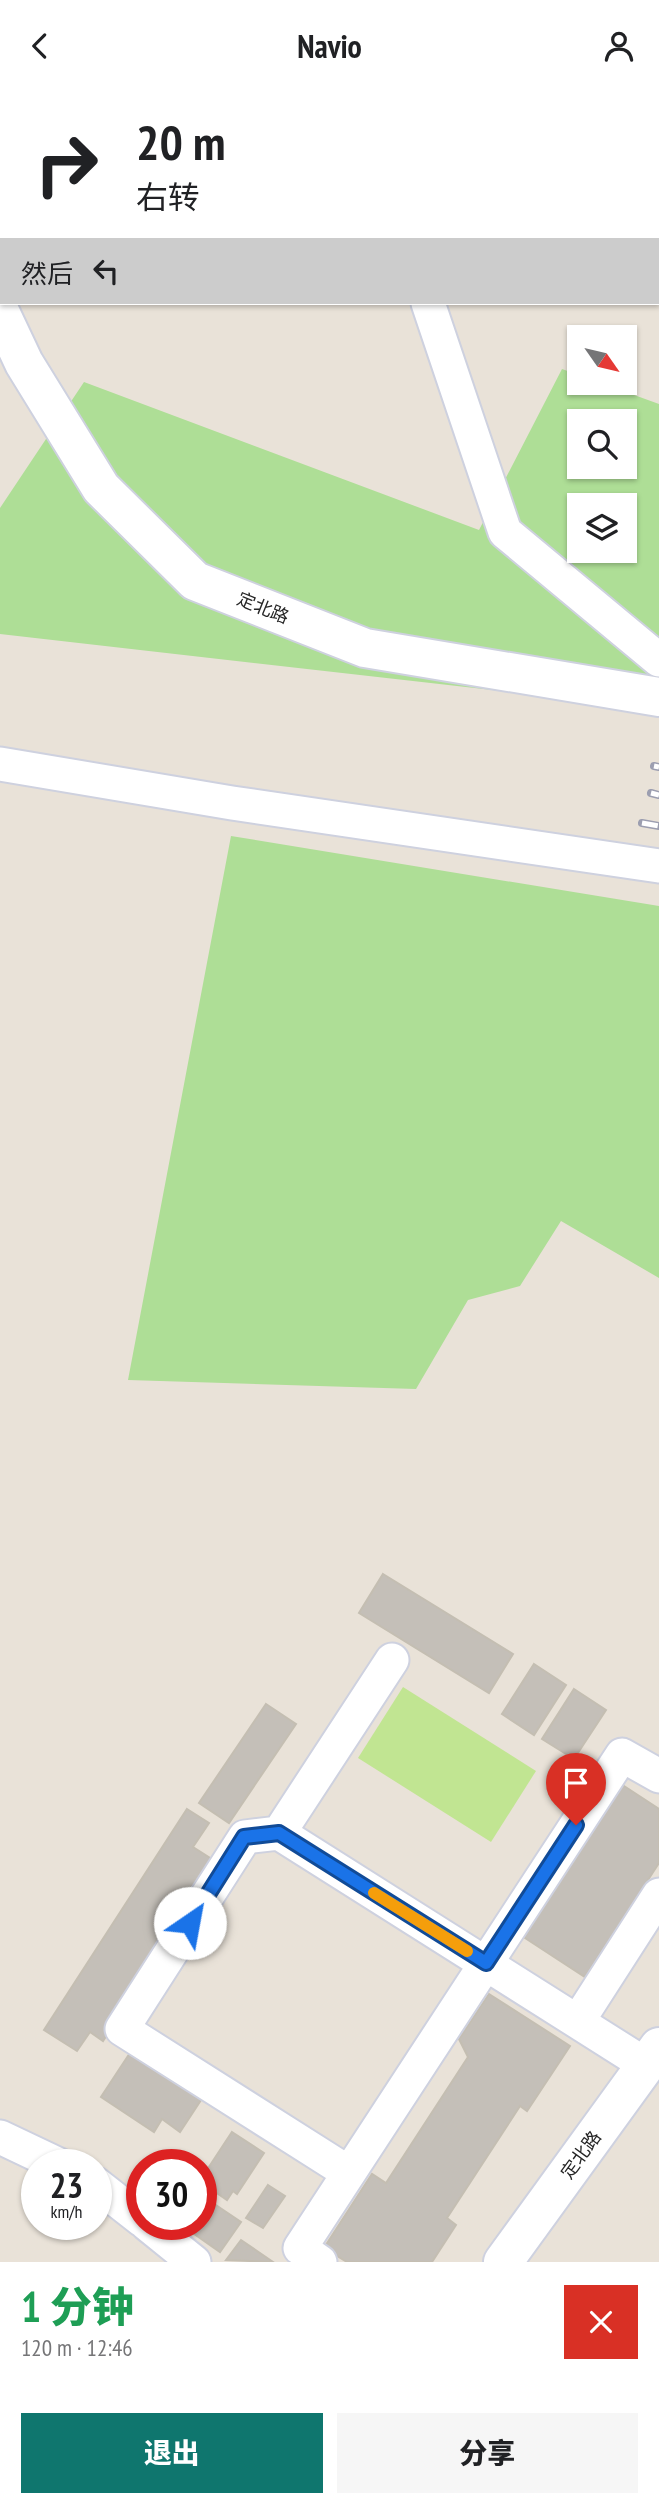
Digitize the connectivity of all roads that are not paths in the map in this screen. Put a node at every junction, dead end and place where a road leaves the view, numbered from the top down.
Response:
1 (431, 307) edge
2 (0, 312) edge
3 (659, 660) edge
4 (659, 697) edge
5 (0, 764) edge
6 (659, 866) edge
7 (392, 1660) dead end
8 (659, 1776) edge
9 (279, 1833) junction
10 (659, 1895) edge
11 (486, 1963) junction
12 (578, 2021) junction
13 (653, 2056) edge
14 (0, 2137) edge
15 (26, 2149) edge
16 (349, 2173) junction
17 (112, 2197) edge
18 (126, 2207) edge
19 (167, 2240) edge
20 (194, 2262) edge
21 (320, 2262) edge
22 (503, 2262) edge

1 - 3 street
2 - 4 street, 定北路
5 - 6 street
7 - 9 street
8 - 11 street
9 - 11 street
9 - 16 street
10 - 12 street
11 - 12 street
11 - 16 street
12 - 13 street
13 - 22 street, 定北路
14 - 15 street
16 - 21 street
17 - 18 street
19 - 20 street

